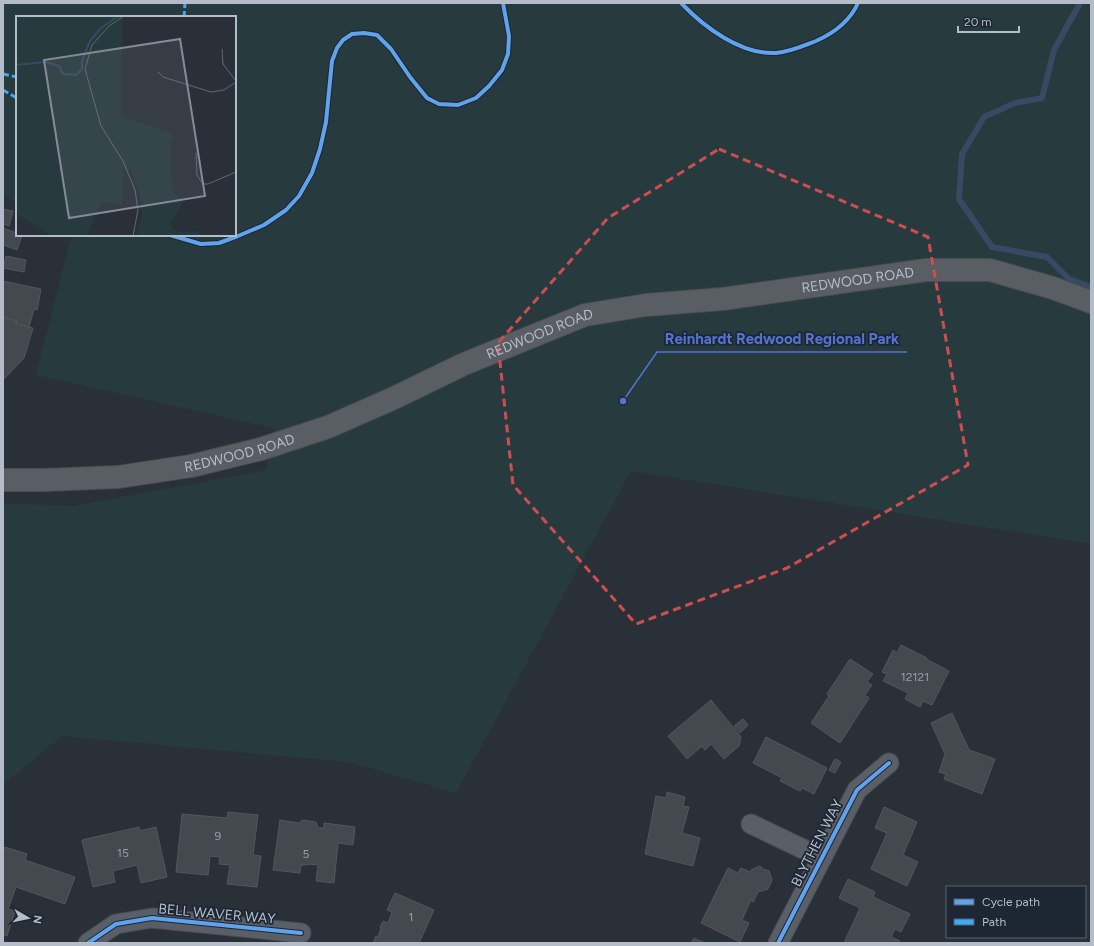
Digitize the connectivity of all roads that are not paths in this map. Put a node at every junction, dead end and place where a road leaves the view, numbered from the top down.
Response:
1 (1091, 302) edge
2 (3, 480) edge
3 (889, 763) dead end
4 (751, 824) dead end
5 (822, 858) junction
6 (302, 933) dead end
7 (88, 943) edge
8 (778, 943) edge

1 - 2 main road, REDWOOD ROAD
3 - 5 street, BLYTHEN WAY
4 - 5 street
5 - 8 street, BLYTHEN WAY
6 - 7 street, BELL WAVER WAY

